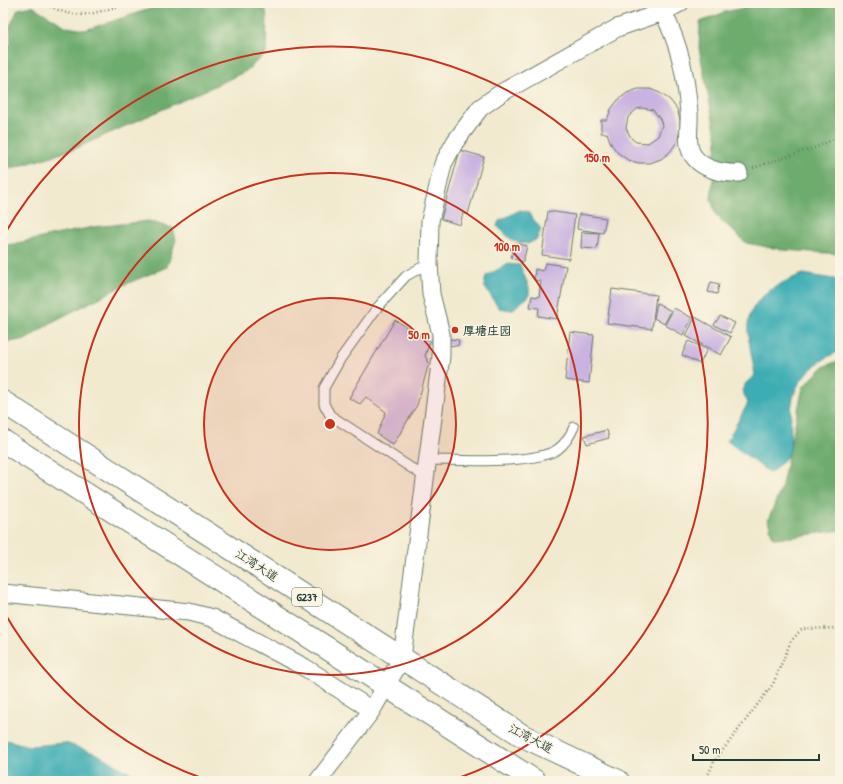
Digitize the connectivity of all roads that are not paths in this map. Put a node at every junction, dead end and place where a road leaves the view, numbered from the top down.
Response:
1 (680, 3) edge
2 (663, 12) junction
3 (739, 173) road end
4 (429, 263) junction
5 (3, 402) edge
6 (574, 427) dead end
7 (3, 441) edge
8 (428, 460) junction
9 (425, 478) junction
10 (3, 593) edge
11 (402, 658) junction
12 (386, 686) junction
13 (372, 710) junction
14 (318, 781) edge
15 (535, 781) edge
16 (618, 781) edge

1 - 2 street
2 - 3 street
2 - 4 street
4 - 8 street
4 - 9 lane
5 - 11 highway, 江湾大道 / G237
6 - 8 lane
7 - 12 highway, G237
8 - 9 street
9 - 11 street
10 - 13 street
11 - 12 street
11 - 16 highway, 江湾大道 / G237
12 - 13 street
12 - 15 highway, G237
13 - 14 street

